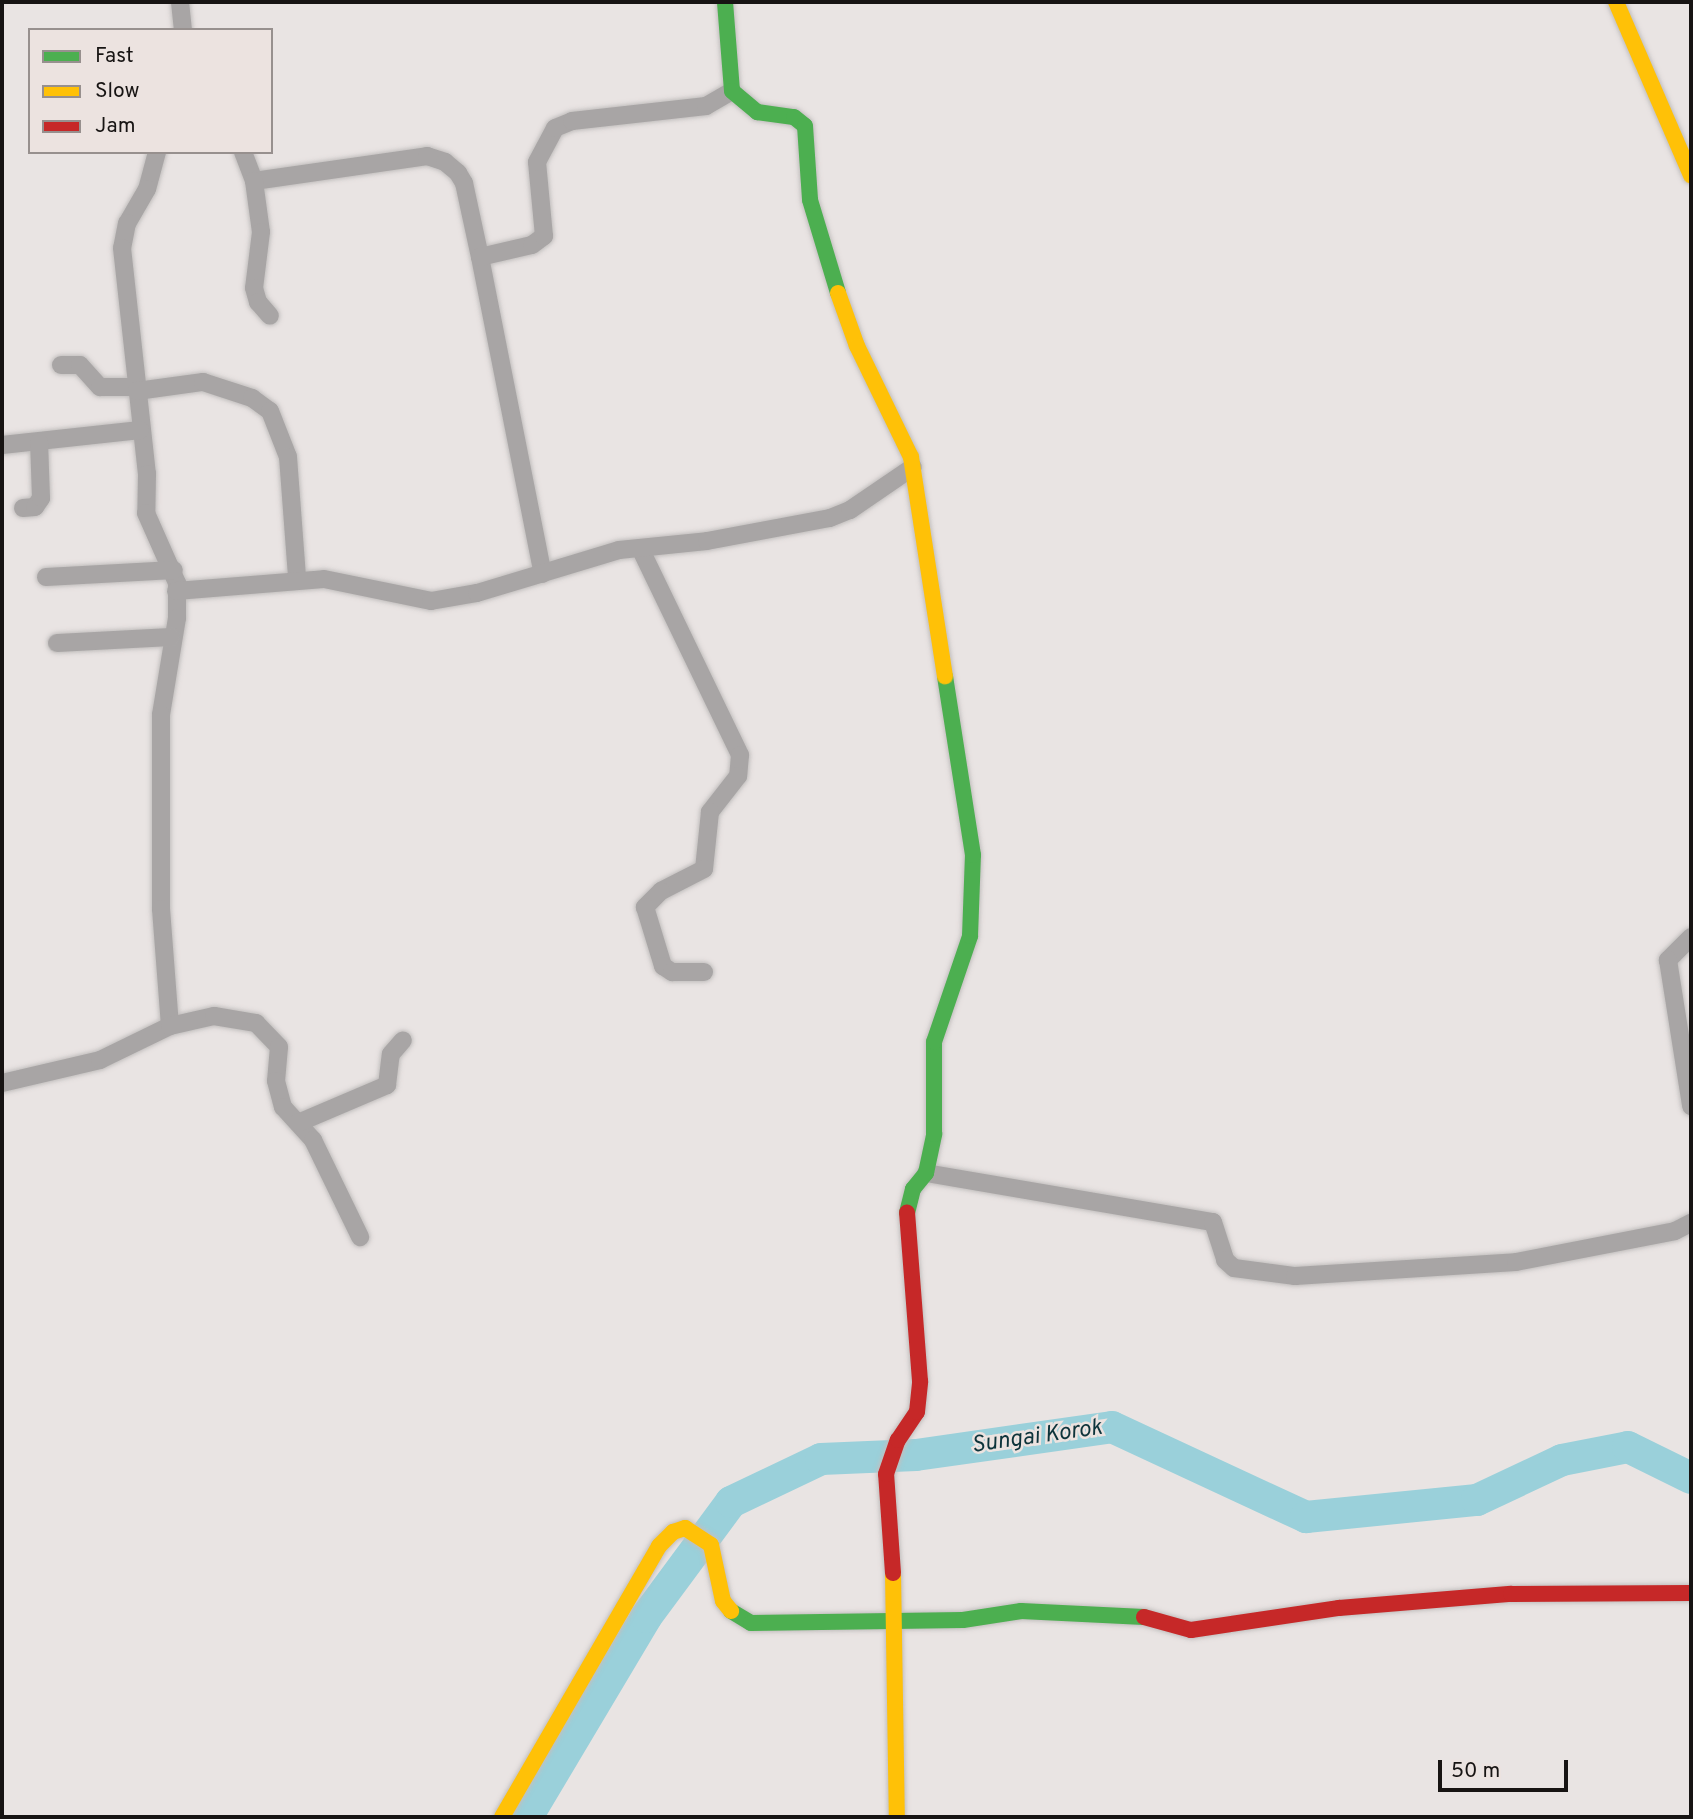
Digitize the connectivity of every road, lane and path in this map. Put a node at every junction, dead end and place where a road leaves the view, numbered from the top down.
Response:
1 (180, 2) edge
2 (724, 2) edge
3 (1616, 2) edge
4 (183, 28) edge
5 (732, 91) junction
6 (156, 154) edge
7 (244, 154) edge
8 (1691, 175) edge
9 (254, 181) junction
10 (480, 257) junction
11 (270, 316) dead end
12 (61, 365) dead end
13 (137, 389) junction
14 (141, 430) junction
15 (38, 442) junction
16 (2, 445) edge
17 (913, 467) junction
18 (23, 508) dead end
19 (640, 548) junction
20 (174, 570) junction
21 (543, 574) junction
22 (46, 578) dead end
23 (297, 578) junction
24 (176, 591) junction
25 (171, 637) junction
26 (57, 643) dead end
27 (1691, 937) edge
28 (704, 972) dead end
29 (170, 1026) junction
30 (403, 1040) dead end
31 (2, 1083) edge
32 (1691, 1106) edge
33 (298, 1123) junction
34 (926, 1173) junction
35 (1691, 1223) edge
36 (360, 1237) dead end
37 (1691, 1594) edge
38 (896, 1622) junction
39 (502, 1817) edge
40 (897, 1817) edge

1 - 4 street
2 - 5 street
3 - 8 street
5 - 10 street
5 - 17 street
6 - 13 street
7 - 9 street
9 - 10 street
9 - 11 street
10 - 21 street
12 - 13 street
13 - 14 street
13 - 23 street
14 - 15 street
14 - 20 street
15 - 16 street
15 - 18 street
17 - 19 street
17 - 34 street
19 - 21 street
19 - 28 street
20 - 22 street
20 - 24 street
21 - 23 street
23 - 24 street
24 - 25 street
25 - 26 street
25 - 29 street
27 - 32 street
29 - 31 street
29 - 33 street
30 - 33 street
33 - 36 street
34 - 35 street
34 - 38 street
37 - 38 street
38 - 39 street
38 - 40 street

